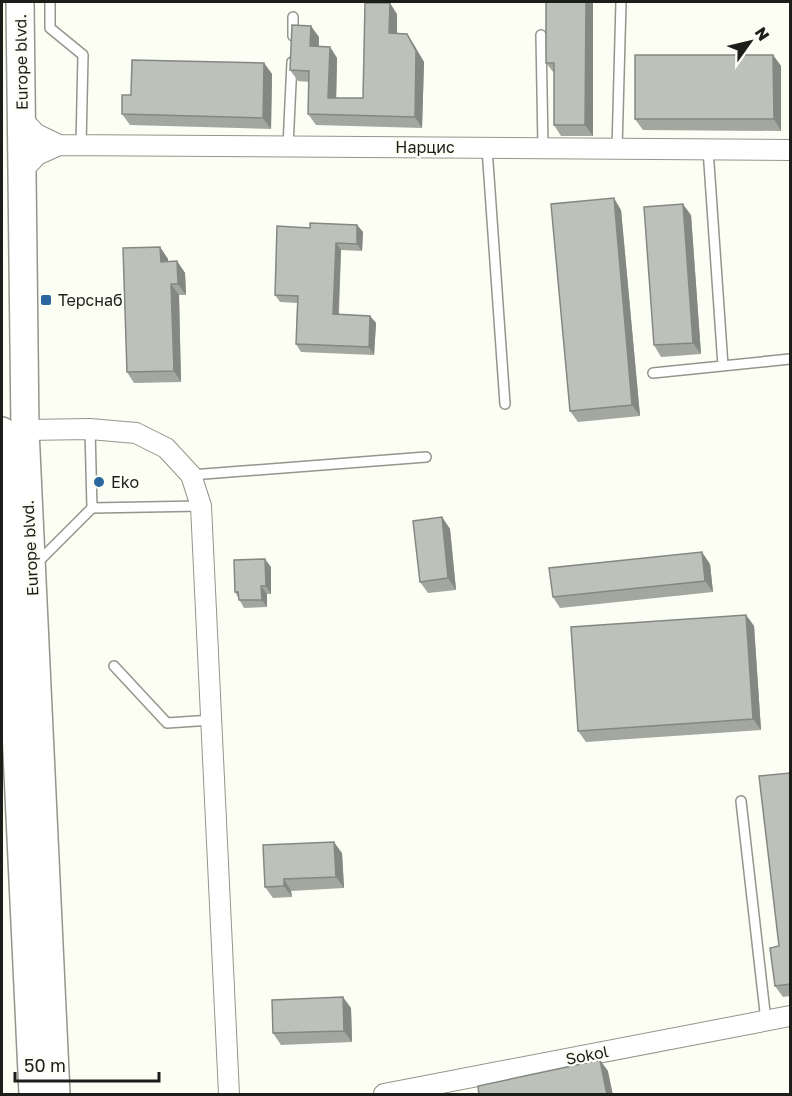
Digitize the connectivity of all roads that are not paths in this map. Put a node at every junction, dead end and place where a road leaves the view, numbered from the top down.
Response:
1 (20, 2) edge
2 (50, 2) edge
3 (621, 2) edge
4 (293, 17) dead end
5 (541, 35) dead end
6 (292, 41) edge
7 (292, 52) edge
8 (22, 119) junction
9 (58, 145) junction
10 (81, 145) junction
11 (288, 146) junction
12 (487, 148) junction
13 (543, 148) junction
14 (617, 148) junction
15 (708, 149) junction
16 (790, 150) edge
17 (23, 170) junction
18 (790, 359) edge
19 (723, 366) junction
20 (653, 373) dead end
21 (505, 404) dead end
22 (90, 429) junction
23 (13, 430) edge
24 (426, 457) dead end
25 (191, 475) junction
26 (201, 506) junction
27 (92, 508) junction
28 (31, 569) junction
29 (114, 666) dead end
30 (212, 720) junction
31 (741, 801) dead end
32 (790, 1016) edge
33 (766, 1021) junction
34 (41, 1043) junction
35 (33, 1095) edge
36 (56, 1095) edge
37 (229, 1095) edge
38 (384, 1095) edge

1 - 8 main road, Europe blvd.
2 - 10 lane
3 - 14 lane
4 - 6 lane
5 - 13 lane
7 - 11 lane
8 - 9 street
8 - 17 main road, Europe blvd.
9 - 10 street, Нарцис
9 - 17 street
10 - 11 street, Нарцис
11 - 12 street, Нарцис
12 - 13 street, Нарцис
12 - 21 lane
13 - 14 street, Нарцис
14 - 15 street, Нарцис
15 - 16 street, Нарцис
15 - 19 lane
17 - 23 main road, Europe blvd.
18 - 19 lane
19 - 20 lane
22 - 23 street
22 - 25 street
22 - 27 lane
23 - 28 main road, Europe blvd.
23 - 34 main road, Europe blvd.
24 - 25 lane
25 - 26 street
26 - 27 lane
26 - 30 street
27 - 28 lane
28 - 34 main road, Europe blvd.
29 - 30 lane
30 - 37 street
31 - 33 lane
32 - 33 street, Sokol
33 - 38 street, Sokol
34 - 35 main road, Europe blvd.
34 - 36 main road, Europe blvd.

